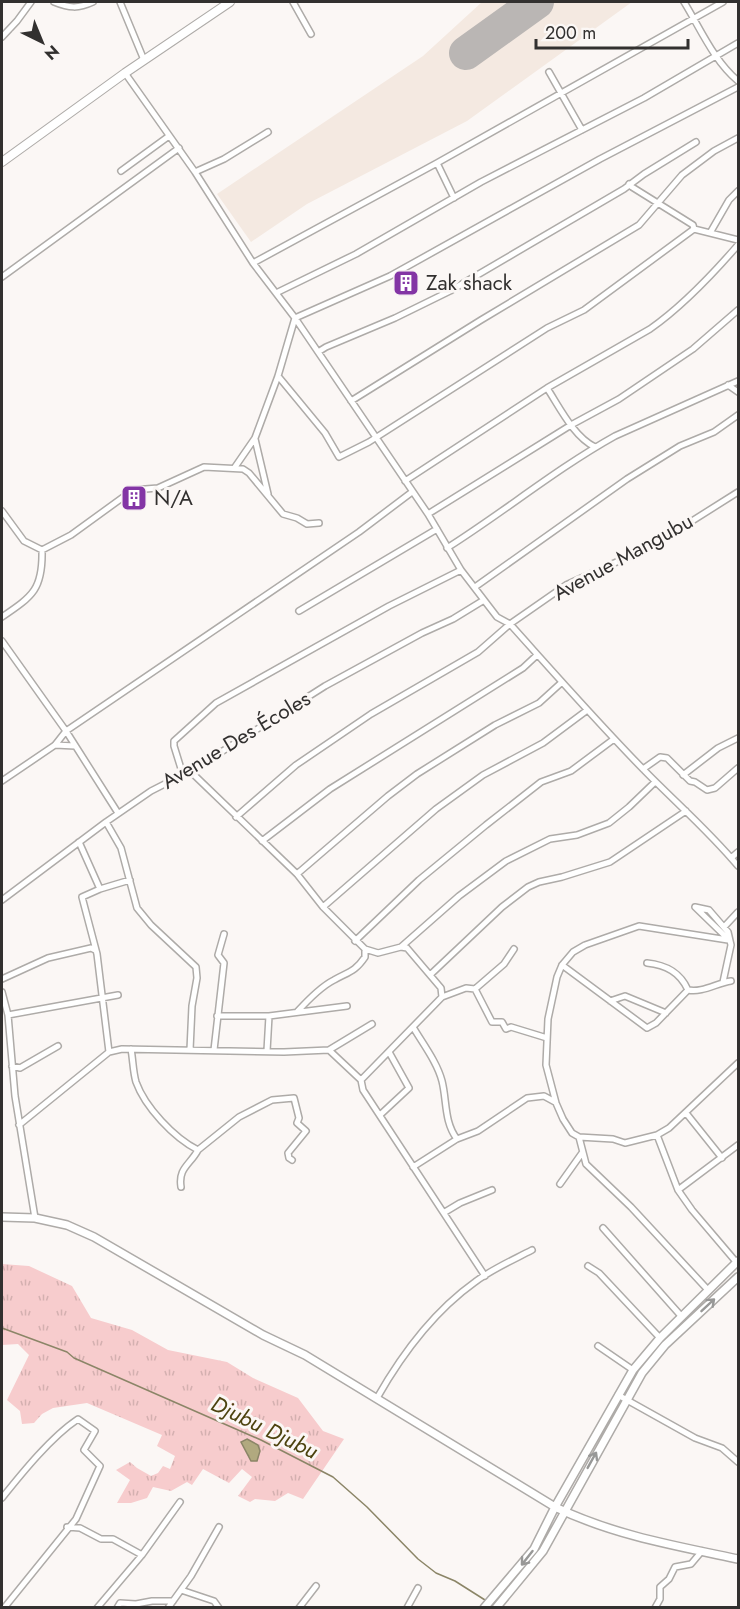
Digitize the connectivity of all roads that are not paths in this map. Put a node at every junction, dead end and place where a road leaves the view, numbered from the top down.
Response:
1 (31, 2) edge
2 (54, 2) edge
3 (93, 2) edge
4 (120, 2) edge
5 (230, 2) edge
6 (293, 2) edge
7 (684, 2) edge
8 (723, 2) edge
9 (694, 19) junction
10 (311, 34) dead end
11 (2, 37) edge
12 (738, 43) edge
13 (718, 56) junction
14 (144, 60) junction
15 (549, 72) dead end
16 (125, 73) junction
17 (738, 81) edge
18 (738, 87) edge
19 (561, 94) junction
20 (582, 130) junction
21 (268, 132) dead end
22 (169, 136) junction
23 (738, 138) edge
24 (696, 142) dead end
25 (179, 148) junction
26 (2, 162) edge
27 (437, 163) junction
28 (121, 171) dead end
29 (195, 172) junction
30 (629, 184) junction
31 (738, 191) edge
32 (454, 198) junction
33 (657, 204) junction
34 (694, 229) junction
35 (710, 233) junction
36 (738, 242) edge
37 (253, 263) junction
38 (2, 277) edge
39 (276, 294) junction
40 (738, 310) edge
41 (295, 318) junction
42 (318, 352) junction
43 (278, 376) junction
44 (738, 381) edge
45 (728, 385) junction
46 (546, 388) junction
47 (738, 392) edge
48 (351, 401) junction
49 (738, 416) edge
50 (572, 425) junction
51 (376, 437) junction
52 (255, 438) junction
53 (595, 447) junction
54 (235, 467) junction
55 (405, 481) junction
56 (412, 492) junction
57 (738, 492) edge
58 (268, 496) junction
59 (2, 511) edge
60 (428, 514) junction
61 (319, 523) dead end
62 (437, 529) junction
63 (447, 548) junction
64 (42, 549) junction
65 (461, 570) junction
66 (475, 587) junction
67 (484, 600) junction
68 (299, 611) dead end
69 (2, 617) edge
70 (510, 624) junction
71 (2, 641) edge
72 (537, 655) junction
73 (561, 683) junction
74 (586, 711) junction
75 (66, 731) junction
76 (738, 738) edge
77 (614, 739) junction
78 (55, 745) junction
79 (75, 746) junction
80 (738, 768) edge
81 (643, 769) junction
82 (190, 771) junction
83 (683, 775) junction
84 (183, 776) junction
85 (2, 781) edge
86 (655, 782) junction
87 (686, 812) junction
88 (118, 813) junction
89 (236, 817) junction
90 (106, 822) junction
91 (262, 841) junction
92 (79, 842) junction
93 (738, 852) edge
94 (731, 858) junction
95 (738, 866) edge
96 (297, 874) junction
97 (130, 880) junction
98 (100, 889) junction
99 (2, 900) edge
100 (323, 907) junction
101 (738, 912) edge
102 (724, 927) junction
103 (224, 934) dead end
104 (355, 941) junction
105 (401, 947) junction
106 (365, 949) junction
107 (514, 949) dead end
108 (96, 951) junction
109 (647, 963) dead end
110 (562, 965) junction
111 (726, 973) junction
112 (430, 975) junction
113 (2, 979) edge
114 (731, 981) junction
115 (723, 982) junction
116 (738, 983) edge
117 (475, 989) junction
118 (688, 990) junction
119 (2, 992) edge
120 (118, 995) dead end
121 (442, 997) junction
122 (103, 998) junction
123 (609, 1001) junction
124 (347, 1006) dead end
125 (297, 1012) junction
126 (666, 1013) junction
127 (8, 1015) junction
128 (217, 1016) junction
129 (269, 1016) junction
130 (372, 1024) dead end
131 (413, 1027) junction
132 (547, 1038) junction
133 (58, 1046) dead end
134 (131, 1049) junction
135 (190, 1050) junction
136 (214, 1050) junction
137 (329, 1050) junction
138 (267, 1051) junction
139 (109, 1052) junction
140 (389, 1052) junction
141 (738, 1063) edge
142 (12, 1066) junction
143 (361, 1080) junction
144 (556, 1103) junction
145 (686, 1113) junction
146 (380, 1115) junction
147 (19, 1125) junction
148 (657, 1135) junction
149 (579, 1137) junction
150 (457, 1139) junction
151 (738, 1145) edge
152 (198, 1150) junction
153 (582, 1153) junction
154 (722, 1158) junction
155 (292, 1160) dead end
156 (413, 1167) junction
157 (560, 1184) dead end
158 (181, 1187) dead end
159 (492, 1190) dead end
160 (678, 1190) junction
161 (445, 1212) junction
162 (2, 1217) edge
163 (35, 1218) junction
164 (603, 1228) dead end
165 (532, 1250) dead end
166 (738, 1262) edge
167 (588, 1266) dead end
168 (485, 1276) junction
169 (738, 1277) edge
170 (708, 1290) junction
171 (682, 1317) junction
172 (660, 1338) junction
173 (598, 1346) dead end
174 (633, 1370) junction
175 (618, 1395) junction
176 (377, 1398) junction
177 (626, 1400) junction
178 (738, 1462) edge
179 (2, 1498) edge
180 (180, 1502) dead end
181 (555, 1507) junction
182 (564, 1511) junction
183 (67, 1527) junction
184 (219, 1527) dead end
185 (702, 1551) junction
186 (142, 1555) junction
187 (738, 1559) edge
188 (316, 1586) dead end
189 (418, 1588) dead end
190 (182, 1590) junction
191 (173, 1601) junction
192 (486, 1607) edge
193 (4, 1608) edge
194 (97, 1608) edge
195 (117, 1608) edge
196 (168, 1608) edge
197 (219, 1608) edge
198 (299, 1608) edge
199 (407, 1608) edge
200 (496, 1608) edge
201 (655, 1608) edge

1 - 11 street
2 - 3 street
4 - 14 street
5 - 14 main road
6 - 10 street
7 - 9 street
8 - 9 street
9 - 13 street
9 - 19 street
12 - 13 street
13 - 17 street
13 - 20 street
14 - 16 main road
15 - 19 street
16 - 22 street
16 - 26 main road
18 - 41 street
19 - 20 street
19 - 27 street
20 - 32 street
21 - 29 street
22 - 25 street
22 - 28 street
23 - 33 street
24 - 30 street
25 - 29 street
25 - 38 street
27 - 32 street
27 - 37 street
29 - 37 street
30 - 33 street
30 - 42 street
31 - 35 street
32 - 39 street
33 - 34 street
33 - 48 street
34 - 35 street
34 - 51 street
35 - 36 street
36 - 46 street
37 - 39 street
39 - 41 street
40 - 50 street
41 - 42 street
41 - 43 street
42 - 48 street
43 - 51 street
43 - 52 street
44 - 45 street
45 - 47 street
45 - 53 street
46 - 50 street
46 - 55 street
48 - 51 street
49 - 66 street
50 - 53 street
50 - 60 street
51 - 55 street
52 - 54 street
52 - 58 street
53 - 63 street
54 - 58 street
54 - 64 street
55 - 56 street
56 - 60 street
56 - 75 street
57 - 70 street, Avenue Mangubu
58 - 61 street
59 - 64 street
60 - 62 street
62 - 63 street
62 - 68 street
63 - 65 street
64 - 69 street
65 - 66 street
65 - 84 street
66 - 67 street
67 - 70 street
67 - 82 street, Avenue Des Écoles
70 - 72 street
70 - 89 street, Avenue Mangubu
71 - 75 street
72 - 73 street
72 - 91 street
73 - 74 street
73 - 96 street
74 - 77 street
74 - 100 street
75 - 78 street
75 - 79 street
76 - 83 street
77 - 81 street
77 - 104 street
78 - 79 street
78 - 85 street
79 - 88 street
80 - 83 street
81 - 83 street
81 - 86 street
82 - 84 street, Avenue Des Écoles
82 - 89 street
84 - 88 street, Avenue Des Écoles
86 - 87 street
86 - 105 street
87 - 94 street
87 - 112 street
88 - 90 street, Avenue Des Écoles
89 - 91 street
90 - 92 street, Avenue Des Écoles
90 - 97 street
91 - 96 street
92 - 98 street
92 - 99 street, Avenue Des Écoles
93 - 94 street
94 - 95 street
96 - 100 street
97 - 98 street
97 - 135 street
98 - 108 street
100 - 104 street
101 - 102 street
102 - 110 street
102 - 111 street
103 - 128 street
104 - 106 street
105 - 106 street
105 - 112 street
106 - 125 street
107 - 117 street
108 - 113 street
108 - 122 street
109 - 118 street
110 - 123 street
110 - 132 street
111 - 114 street
111 - 115 street
112 - 121 street
114 - 115 street
114 - 116 street
115 - 118 street
117 - 121 street
117 - 132 street
118 - 126 street
119 - 127 street
120 - 122 street
121 - 131 street
122 - 127 street
122 - 139 street
123 - 126 street
123 - 126 street
124 - 125 street
125 - 129 street
127 - 142 street
128 - 129 street
128 - 136 street
129 - 138 street
130 - 137 street
131 - 140 street
131 - 150 street
132 - 144 street
133 - 142 street
134 - 135 street
134 - 139 street
134 - 152 street
135 - 136 street
136 - 138 street
137 - 138 street
137 - 143 street
139 - 147 street
140 - 143 street
140 - 146 street
141 - 145 street
142 - 147 street
143 - 146 street
144 - 149 street
144 - 150 street
145 - 148 street
145 - 154 street
146 - 156 street
147 - 163 street
148 - 149 street
148 - 160 street
149 - 153 street
150 - 156 street
151 - 154 street
152 - 155 street
152 - 158 street
153 - 157 street
153 - 170 street
154 - 160 street
156 - 161 street
159 - 161 street
160 - 166 street
161 - 168 street
162 - 163 street
163 - 176 street
164 - 171 street
165 - 168 street
166 - 170 street
167 - 172 street
168 - 176 street
177 -> 169 street
170 - 171 street
171 - 172 street
172 - 174 street
173 - 174 street
174 - 175 street
175 - 177 street
175 - 181 street
176 - 181 street
177 - 178 street
182 -> 177 street
179 - 183 street
180 - 186 street
181 - 182 street
181 -> 192 street
182 - 185 street
182 - 200 street
183 - 186 street
183 - 193 street
184 - 190 street
185 - 187 street
185 - 201 street
186 - 194 street
188 - 198 street
189 - 199 street
190 - 191 street
190 - 197 street
191 - 195 street
191 - 196 street

